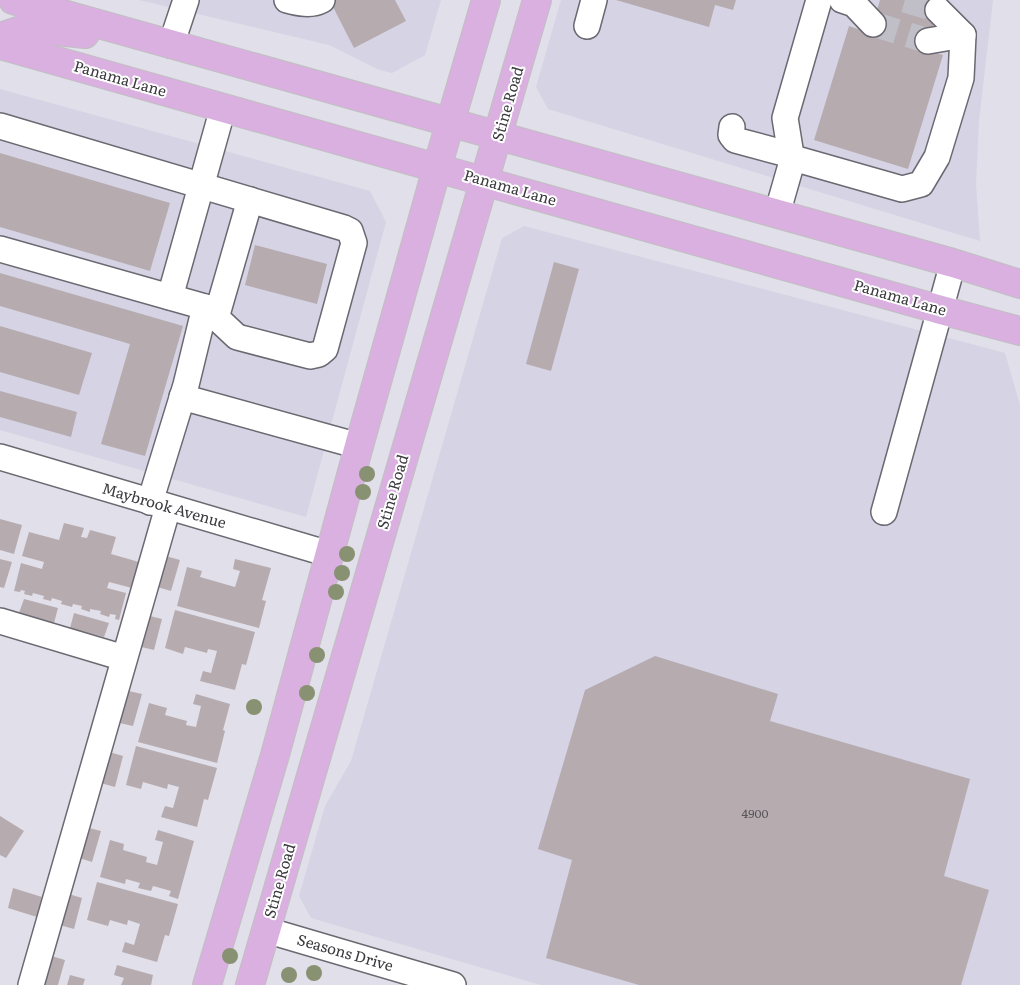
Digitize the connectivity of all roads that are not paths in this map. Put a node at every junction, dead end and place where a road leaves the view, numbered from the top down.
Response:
1 (13, 0) edge
2 (186, 0) edge
3 (287, 0) edge
4 (322, 0) edge
5 (486, 0) edge
6 (537, 0) edge
7 (594, 0) edge
8 (819, 0) edge
9 (587, 26) dead end
10 (933, 26) tunnel mouth
11 (0, 37) edge
12 (166, 43) junction
13 (0, 45) edge
14 (223, 108) junction
15 (450, 123) junction
16 (0, 126) edge
17 (732, 127) dead end
18 (498, 137) junction
19 (792, 157) junction
20 (437, 168) junction
21 (486, 181) junction
22 (202, 186) junction
23 (250, 200) junction
24 (777, 214) junction
25 (0, 249) edge
26 (953, 263) junction
27 (1017, 283) edge
28 (170, 297) junction
29 (941, 310) junction
30 (211, 313) junction
31 (1014, 329) edge
32 (182, 397) junction
33 (359, 446) junction
34 (0, 457) edge
35 (159, 504) junction
36 (884, 512) dead end
37 (329, 554) junction
38 (0, 621) edge
39 (124, 658) junction
40 (275, 755) junction
41 (266, 930) junction
42 (31, 985) edge
43 (207, 985) edge
44 (250, 985) edge
45 (453, 985) edge

1 - 12 main road
2 - 12 street
3 - 4 street
5 - 15 main road
6 - 18 main road, Stine Road
7 - 9 street
8 - 19 street
10 - 19 street
11 - 12 main road
12 - 15 main road
13 - 14 main road, Panama Lane
14 - 20 main road, Panama Lane
14 - 22 street
15 - 18 main road
15 - 20 main road
16 - 22 street
17 - 19 street
18 - 21 main road, Stine Road
18 - 24 main road
19 - 24 street
20 - 21 main road, Panama Lane
20 - 33 main road
21 - 29 main road, Panama Lane
21 - 41 main road, Stine Road
22 - 23 street
22 - 28 street
23 - 30 street
23 - 30 street
24 - 26 main road
25 - 28 street
26 - 27 main road
26 - 29 street
28 - 30 street
29 - 31 main road, Panama Lane
29 - 36 street
30 - 32 street
32 - 33 street
32 - 35 street
33 - 37 main road
34 - 35 street, Maybrook Avenue
35 - 37 street, Maybrook Avenue
35 - 39 street
37 - 40 main road
38 - 39 street
39 - 42 street
40 - 41 main road
40 - 43 main road
41 - 44 main road, Stine Road
41 - 45 street, Seasons Drive

